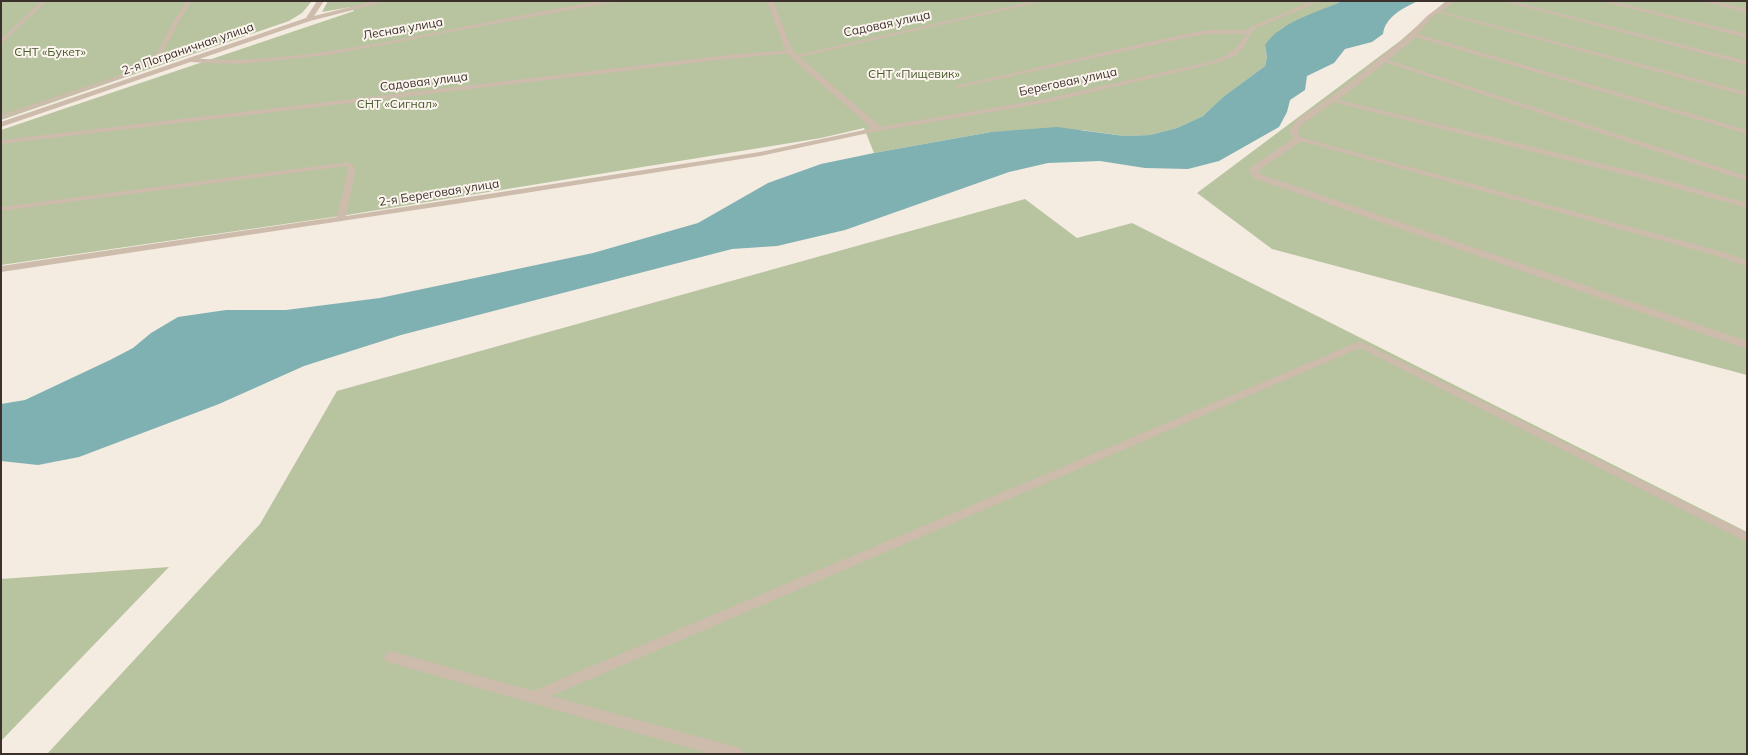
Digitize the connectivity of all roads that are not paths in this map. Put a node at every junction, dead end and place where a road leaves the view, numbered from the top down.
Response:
1 (45, 1) edge
2 (190, 1) edge
3 (321, 1) edge
4 (385, 1) edge
5 (616, 1) edge
6 (770, 1) edge
7 (1043, 1) edge
8 (1318, 1) edge
9 (1452, 1) edge
10 (1504, 1) edge
11 (1603, 1) edge
12 (1704, 1) edge
13 (1438, 11) junction
14 (1747, 11) edge
15 (308, 19) junction
16 (1250, 32) junction
17 (1414, 35) junction
18 (1747, 36) edge
19 (1, 42) edge
20 (792, 54) junction
21 (191, 60) junction
22 (1382, 60) junction
23 (1747, 63) edge
24 (958, 86) dead end
25 (1747, 94) edge
26 (1331, 100) junction
27 (1, 117) edge
28 (1, 125) edge
29 (878, 129) junction
30 (1747, 132) edge
31 (1299, 138) junction
32 (1, 142) edge
33 (1747, 179) edge
34 (1747, 206) edge
35 (1, 208) edge
36 (340, 219) junction
37 (1747, 264) edge
38 (1, 269) edge
39 (1747, 345) edge
40 (1747, 538) edge
41 (391, 657) dead end
42 (533, 697) junction
43 (736, 754) edge

1 - 19 lane
2 - 27 lane
3 - 15 street
4 - 15 street, 2-я Пограничная улица
5 - 21 lane, Лесная улица
6 - 20 street
7 - 20 lane, Садовая улица
8 - 16 lane, Береговая улица
9 - 13 street
10 - 23 lane
11 - 18 lane
12 - 14 lane
13 - 17 street
13 - 25 lane
15 - 21 street, 2-я Пограничная улица
16 - 24 lane, Береговая улица
16 - 29 lane, Береговая улица
17 - 22 street
17 - 30 lane
20 - 29 street
20 - 32 lane, Садовая улица
21 - 28 street, 2-я Пограничная улица
22 - 26 street
22 - 33 lane
26 - 31 street
26 - 34 lane
29 - 36 lane, 2-я Береговая улица
31 - 37 lane
31 - 39 street
35 - 36 lane
36 - 38 lane, 2-я Береговая улица
40 - 42 lane
41 - 42 lane
42 - 43 lane

